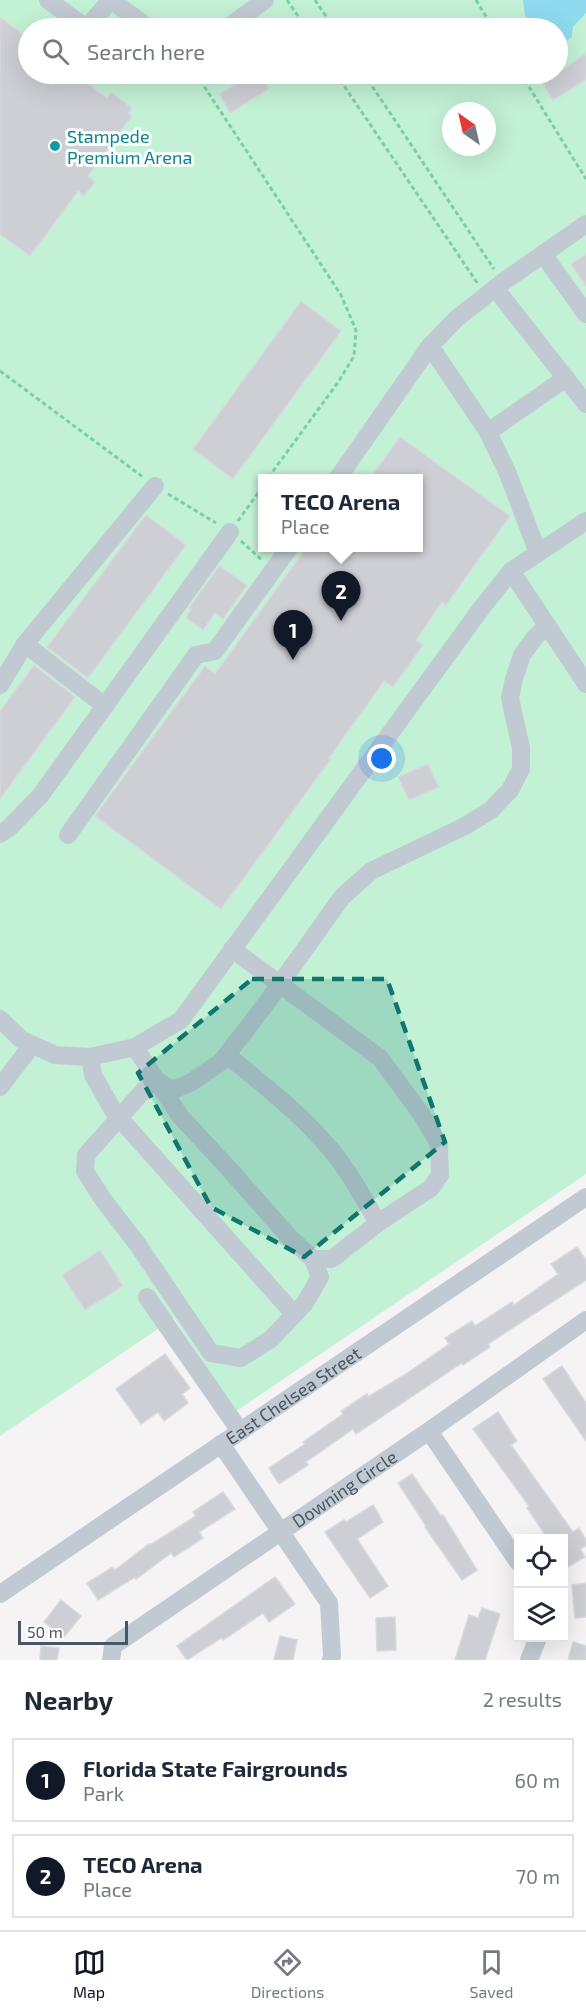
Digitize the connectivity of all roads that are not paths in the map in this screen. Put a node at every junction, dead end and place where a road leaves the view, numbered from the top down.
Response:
1 (48, 0) edge
2 (111, 0) edge
3 (265, 0) edge
4 (72, 18) edge
5 (95, 18) edge
6 (135, 18) edge
7 (241, 18) edge
8 (586, 224) edge
9 (543, 254) junction
10 (494, 289) junction
11 (586, 314) edge
12 (430, 346) junction
13 (566, 378) junction
14 (586, 404) edge
15 (488, 432) junction
16 (341, 474) edge
17 (156, 486) road end
18 (586, 521) edge
19 (230, 532) road end
20 (286, 552) edge
21 (538, 553) junction
22 (511, 571) junction
23 (548, 626) junction
24 (25, 644) junction
25 (586, 684) edge
26 (0, 685) edge
27 (105, 706) junction
28 (0, 834) edge
29 (68, 836) dead end
30 (232, 949) junction
31 (280, 984) junction
32 (0, 1019) edge
33 (32, 1044) junction
34 (135, 1047) junction
35 (227, 1055) junction
36 (90, 1057) junction
37 (156, 1080) junction
38 (0, 1087) edge
39 (120, 1117) junction
40 (586, 1197) edge
41 (378, 1223) junction
42 (313, 1259) junction
43 (147, 1297) dead end
44 (294, 1314) junction
45 (581, 1324) edge
46 (586, 1343) edge
47 (240, 1431) junction
48 (429, 1431) junction
49 (221, 1444) junction
50 (280, 1532) junction
51 (514, 1555) edge
52 (0, 1594) edge
53 (536, 1642) edge
54 (111, 1660) edge
55 (331, 1660) edge
56 (529, 1660) edge

1 - 4 street
2 - 5 street
2 - 6 street
3 - 7 street
8 - 9 street
9 - 10 street
9 - 11 street
10 - 12 street
10 - 13 street
12 - 15 street
12 - 16 street
13 - 14 street
13 - 15 street
15 - 21 street
17 - 24 street
18 - 21 street
19 - 27 street
20 - 29 street
21 - 22 street
22 - 23 street
22 - 30 street
23 - 25 street
23 - 31 street
24 - 26 street
24 - 27 street
27 - 28 street
30 - 31 street
30 - 34 street
31 - 35 street
31 - 41 street
32 - 33 street
33 - 36 street
33 - 38 street
34 - 36 street
34 - 37 street
35 - 37 street
35 - 41 street
36 - 39 street
37 - 39 street
37 - 42 street
39 - 44 street
39 - 44 street
40 - 47 street, East Chelsea Street
41 - 42 street
42 - 44 street
43 - 47 street
45 - 46 street
45 - 48 street, Downing Circle
47 - 49 street, East Chelsea Street
48 - 50 street, Downing Circle
48 - 51 street
49 - 50 street
49 - 52 street, East Chelsea Street
50 - 54 street, Downing Circle
50 - 55 street
53 - 56 street

